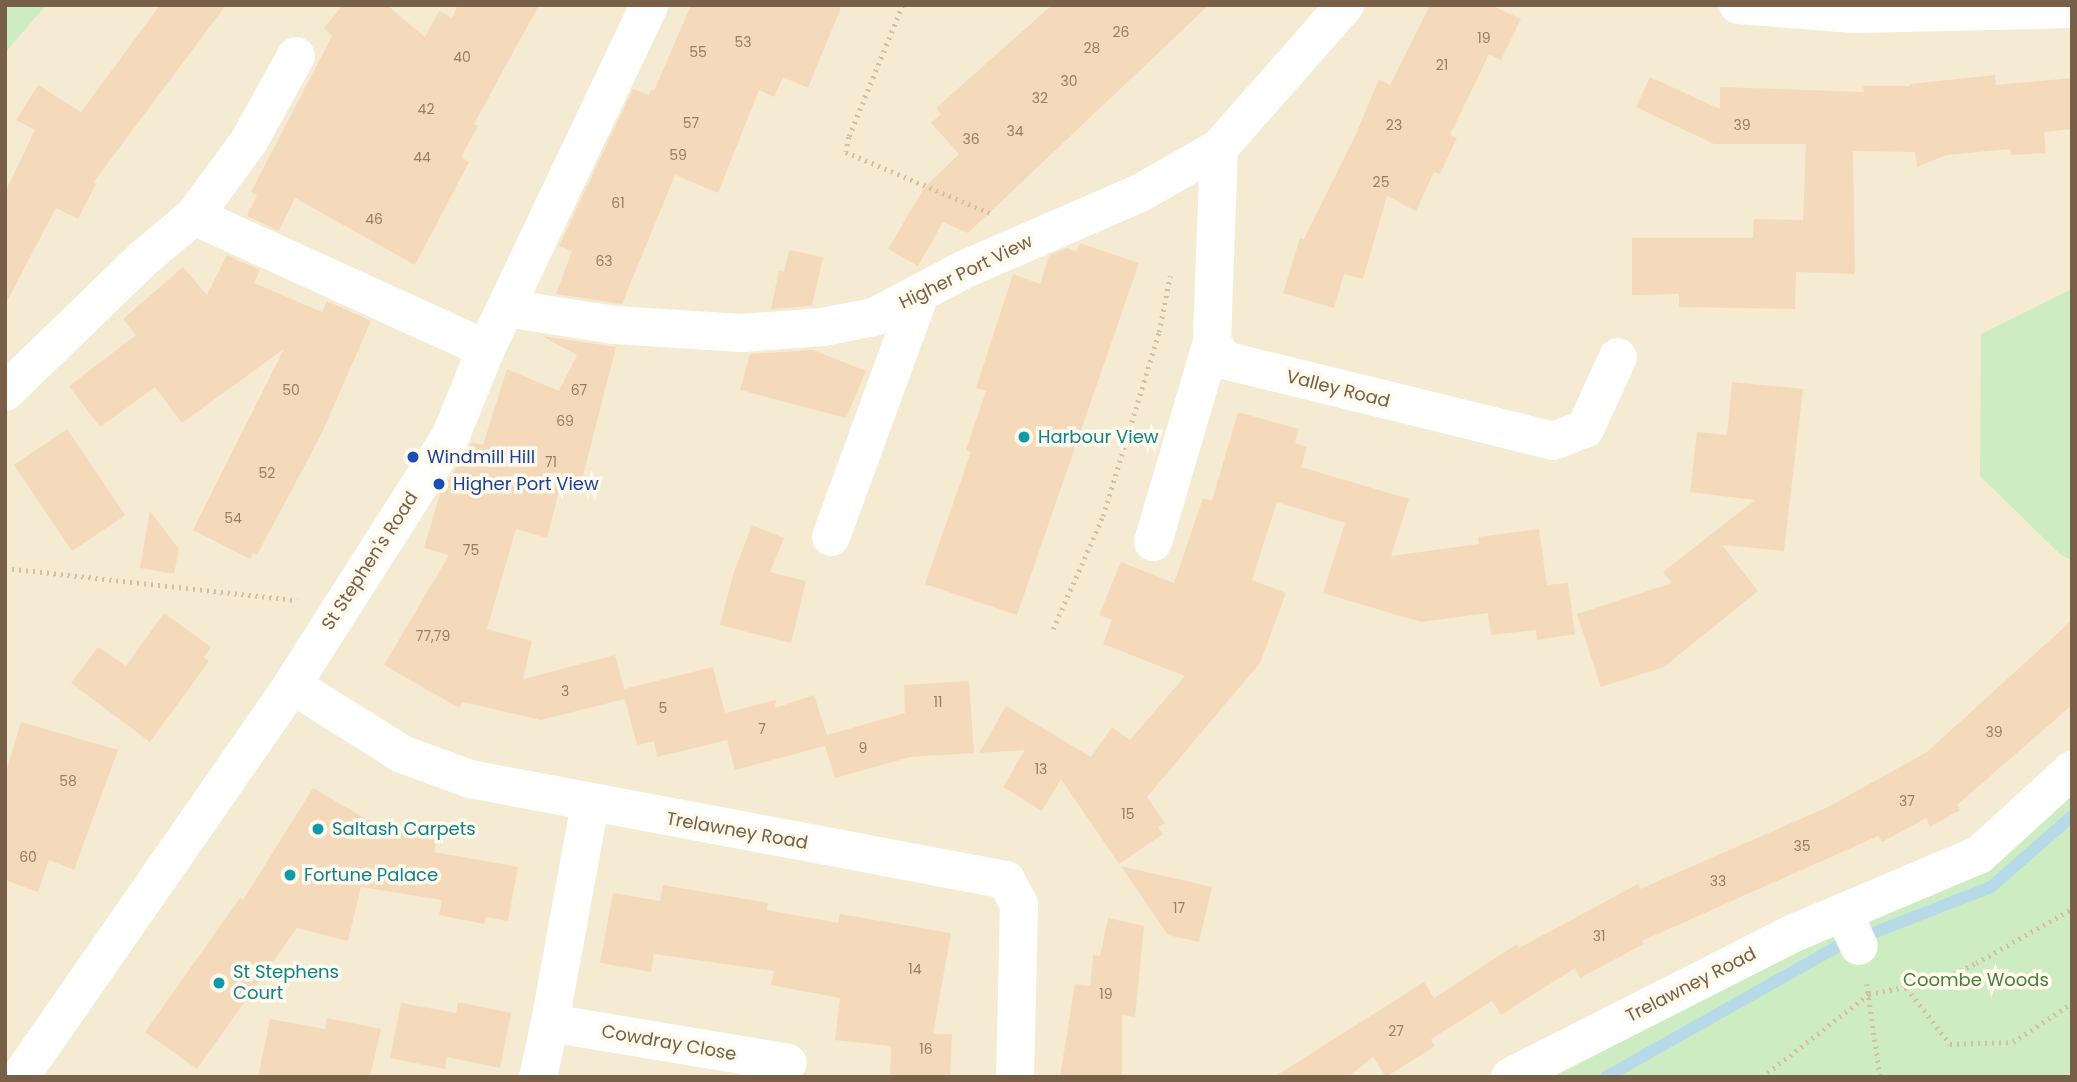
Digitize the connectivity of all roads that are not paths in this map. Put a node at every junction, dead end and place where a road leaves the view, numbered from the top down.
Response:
1 (649, 5) edge
2 (1345, 5) edge
3 (1738, 5) edge
4 (2072, 9) edge
5 (296, 56) dead end
6 (1219, 148) junction
7 (194, 216) junction
8 (919, 296) junction
9 (506, 308) junction
10 (1212, 342) junction
11 (486, 349) junction
12 (1618, 357) dead end
13 (9, 409) edge
14 (831, 537) dead end
15 (1153, 542) dead end
16 (292, 685) junction
17 (2072, 769) edge
18 (590, 804) junction
19 (550, 1023) junction
20 (788, 1063) dead end
21 (20, 1077) edge
22 (538, 1077) edge
23 (1015, 1077) edge
24 (1510, 1077) edge

1 - 9 street, St Stephen's Road
2 - 6 street, Higher Port View
3 - 4 street
5 - 7 street
6 - 8 street, Higher Port View
6 - 10 street
7 - 11 street
7 - 13 street
8 - 9 street, Higher Port View
8 - 14 street
9 - 11 street, St Stephen's Road
10 - 12 street, Valley Road
10 - 15 street
11 - 16 street, St Stephen's Road
16 - 18 street, Trelawney Road
16 - 21 street, St Stephen's Road
17 - 24 street, Trelawney Road
18 - 19 street
18 - 23 street, Trelawney Road
19 - 20 street, Cowdray Close
19 - 22 street

